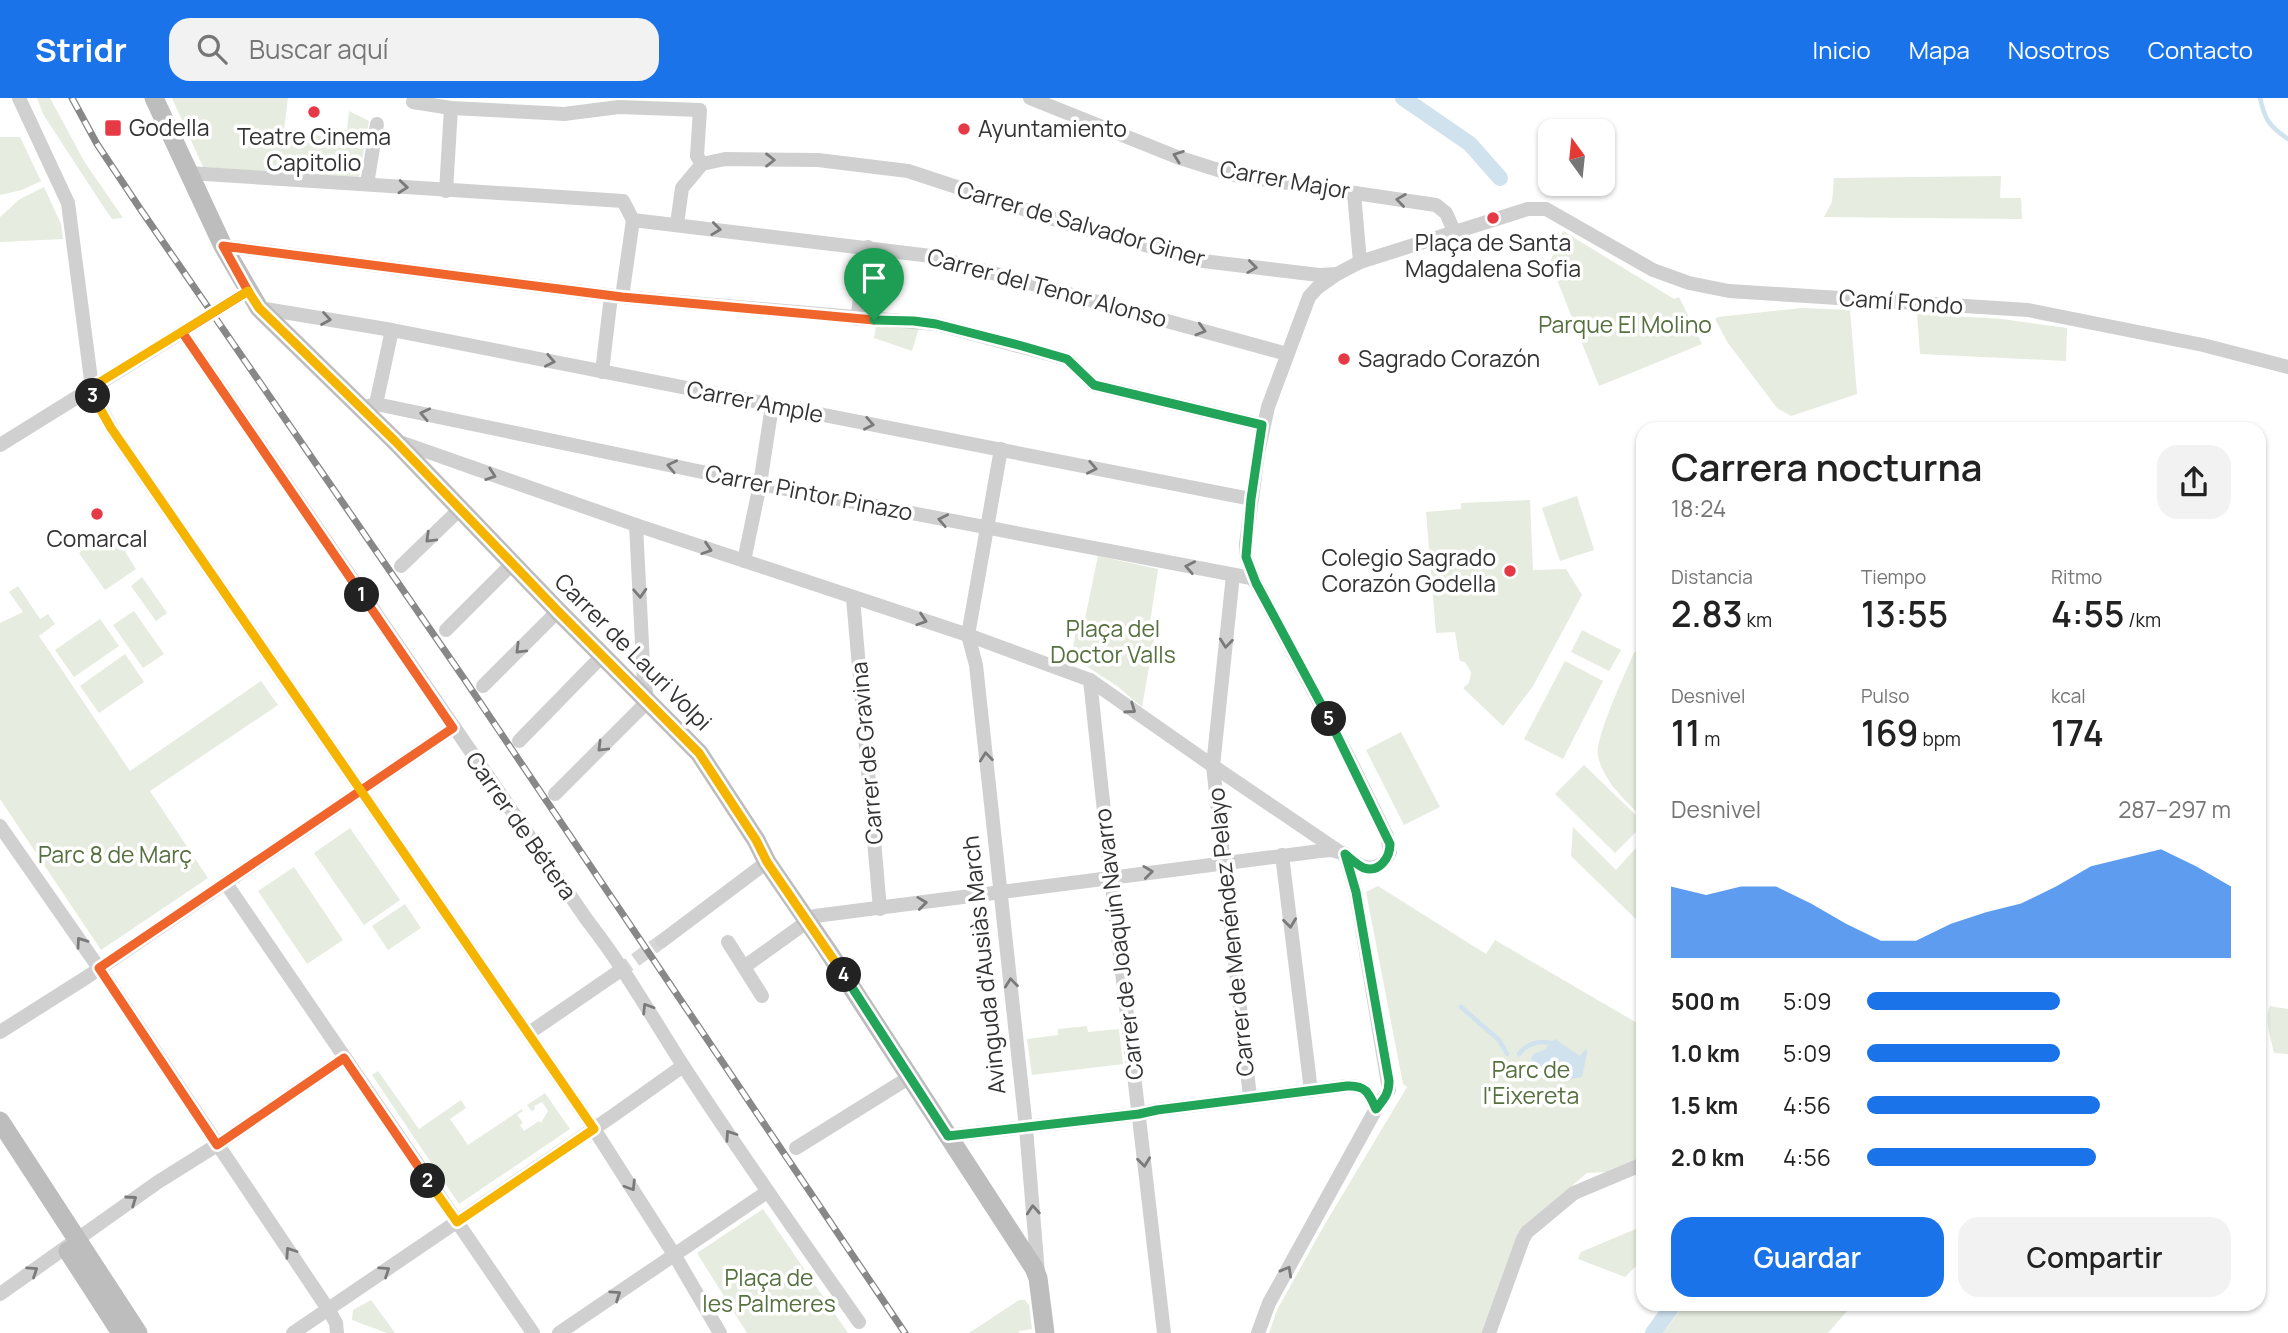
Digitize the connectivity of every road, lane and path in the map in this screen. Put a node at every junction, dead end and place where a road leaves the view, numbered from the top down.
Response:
1 (19, 98) edge
2 (546, 98) edge
3 (1030, 98) edge
4 (421, 101) edge
5 (156, 103) edge
6 (451, 108) junction
7 (547, 113) junction
8 (377, 124) dead end
9 (702, 164) junction
10 (189, 173) junction
11 (367, 184) junction
12 (446, 191) junction
13 (1354, 193) junction
14 (633, 220) junction
15 (677, 224) junction
16 (1454, 231) junction
17 (223, 246) junction
18 (867, 247) junction
19 (1360, 262) junction
20 (1337, 274) junction
21 (617, 296) junction
22 (254, 299) junction
23 (857, 319) junction
24 (392, 330) junction
25 (182, 332) junction
26 (1287, 354) junction
27 (2288, 367) edge
28 (602, 372) junction
29 (92, 387) junction
30 (369, 406) junction
31 (772, 406) junction
32 (1262, 425) junction
33 (395, 441) junction
34 (0, 445) edge
35 (1001, 449) junction
36 (760, 484) junction
37 (1251, 499) junction
38 (459, 510) junction
39 (636, 525) junction
40 (987, 528) junction
41 (744, 561) junction
42 (512, 564) junction
43 (401, 566) dead end
44 (1233, 575) junction
45 (1256, 583) junction
46 (853, 598) junction
47 (558, 611) junction
48 (446, 630) dead end
49 (968, 635) junction
50 (603, 655) junction
51 (1090, 680) junction
52 (483, 686) dead end
53 (648, 701) junction
54 (453, 728) junction
55 (519, 740) dead end
56 (1213, 766) junction
57 (362, 790) junction
58 (555, 794) dead end
59 (0, 826) edge
60 (1345, 854) junction
61 (1282, 855) junction
62 (767, 862) junction
63 (1225, 863) junction
64 (1111, 877) junction
65 (225, 882) junction
66 (1001, 893) junction
67 (880, 909) junction
68 (807, 920) junction
69 (662, 941) tunnel mouth
70 (728, 942) dead end
71 (744, 967) junction
72 (99, 968) junction
73 (618, 972) tunnel mouth
74 (762, 996) dead end
75 (0, 1032) edge
76 (528, 1033) junction
77 (344, 1058) junction
78 (683, 1066) junction
79 (910, 1077) junction
80 (1311, 1091) junction
81 (1250, 1097) junction
82 (1376, 1109) junction
83 (1139, 1114) junction
84 (0, 1121) edge
85 (1026, 1128) junction
86 (594, 1129) junction
87 (948, 1136) junction
88 (0, 1145) edge
89 (217, 1145) junction
90 (796, 1148) dead end
91 (1636, 1167) edge
92 (767, 1192) junction
93 (457, 1222) junction
94 (71, 1244) junction
95 (675, 1255) junction
96 (1038, 1278) junction
97 (0, 1294) edge
98 (343, 1299) junction
99 (328, 1309) junction
100 (859, 1322) dead end
101 (338, 1332) edge
102 (121, 1333) edge
103 (138, 1333) edge
104 (293, 1333) edge
105 (533, 1333) edge
106 (559, 1333) edge
107 (720, 1333) edge
108 (1045, 1333) edge
109 (1164, 1333) edge
110 (1258, 1333) edge
111 (1489, 1333) edge

1 - 29 street
2 - 7 street
13 -> 3 street, Carrer Major
4 - 6 street
5 - 10 street, Carrer de Lauri Volpi
6 - 7 street
6 - 12 street
7 - 9 street
8 - 11 street
9 - 15 street
9 -> 20 street, Carrer de Salvador Giner
10 - 11 street
10 - 17 street, Carrer de Lauri Volpi
11 -> 12 street
12 - 14 street
16 -> 13 street, Carrer Major
13 - 19 street
14 - 15 street, Carrer del Tenor Alonso
14 - 21 street
15 -> 18 street, Carrer del Tenor Alonso
16 - 19 street, Carrer de Salvador Giner
16 - 27 street, Camí Fondo
17 - 21 street
17 - 22 street, Carrer de Lauri Volpi
18 - 23 street
18 -> 26 street, Carrer del Tenor Alonso
19 - 20 street, Carrer de Salvador Giner
20 - 26 street
21 - 23 street
21 - 28 street
22 -> 24 street, Carrer Ample
22 - 25 street
22 - 30 street, Carrer de Lauri Volpi
23 - 32 street
24 -> 28 street, Carrer Ample
24 - 30 street
25 - 29 street
25 - 54 street, Carrer de Bétera
26 - 32 street
28 - 31 street, Carrer Ample
29 - 34 street
29 - 57 street
30 - 33 street, Carrer de Lauri Volpi
36 -> 30 street, Carrer Pintor Pinazo
31 -> 35 street, Carrer Ample
31 - 36 street
32 - 37 street
33 - 38 street, Carrer de Lauri Volpi
33 -> 39 street
35 -> 37 street, Carrer Ample
35 - 40 street
40 -> 36 street, Carrer Pintor Pinazo
36 - 41 street
37 - 45 street
38 - 42 street, Carrer de Lauri Volpi
38 -> 43 street
39 -> 41 street
39 -> 53 street
44 -> 40 street, Carrer Pintor Pinazo
40 - 49 street
41 - 46 street
42 - 47 street, Carrer de Lauri Volpi
42 - 48 street
44 - 45 street, Carrer Pintor Pinazo
44 -> 56 street, Carrer de Menéndez Pelayo
45 - 60 street
46 -> 49 street
46 - 67 street, Carrer de Gravina
47 - 50 street, Carrer de Lauri Volpi
47 -> 52 street
49 - 51 street
66 -> 49 street, Avinguda d'Ausiàs March
50 - 53 street, Carrer de Lauri Volpi
50 - 55 street
51 -> 56 street
51 - 64 street, Carrer de Joaquín Navarro
53 -> 58 street
53 - 62 street, Carrer de Lauri Volpi
54 - 57 street
78 -> 54 street, Carrer de Bétera
56 - 60 street
56 - 63 street, Carrer de Menéndez Pelayo
57 - 65 street
57 - 76 street
72 -> 59 street
60 - 61 street
60 - 82 street
61 - 63 street
61 -> 80 street
62 - 68 street, Carrer de Lauri Volpi
62 - 69 street
64 -> 63 street
63 - 81 street, Carrer de Menéndez Pelayo
64 - 66 street
64 - 83 street, Carrer de Joaquín Navarro
65 - 72 street
65 - 77 street
67 -> 66 street
85 -> 66 street, Avinguda d'Ausiàs March
67 - 68 street
68 - 71 street
68 - 79 street, Carrer de Lauri Volpi
70 - 71 street
71 - 74 street
72 - 75 street
72 - 89 street
73 - 76 street
76 - 86 street
77 - 89 street
77 - 93 street
78 - 86 street
92 -> 78 street, Carrer de Bétera
79 - 87 street, Carrer de Lauri Volpi
79 - 90 street
80 - 81 street
80 - 82 street
81 - 83 street
110 -> 82 street
83 - 85 street
83 -> 109 street, Carrer de Joaquín Navarro
84 - 94 street
85 - 87 street
96 -> 85 street, Avinguda d'Ausiàs March
86 - 93 street
86 -> 95 street
87 - 96 street, Carrer de Lauri Volpi
88 - 94 street
94 -> 89 street
99 -> 89 street
91 - 111 street
92 - 95 street
92 - 100 street, Carrer de Bétera
98 -> 93 street
93 - 105 street
97 -> 94 street
94 - 102 street
94 - 103 street
106 -> 95 street
95 - 107 street
96 - 108 street, Avinguda d'Ausiàs March
98 - 99 street
98 - 101 street
99 - 101 street
99 - 104 street

